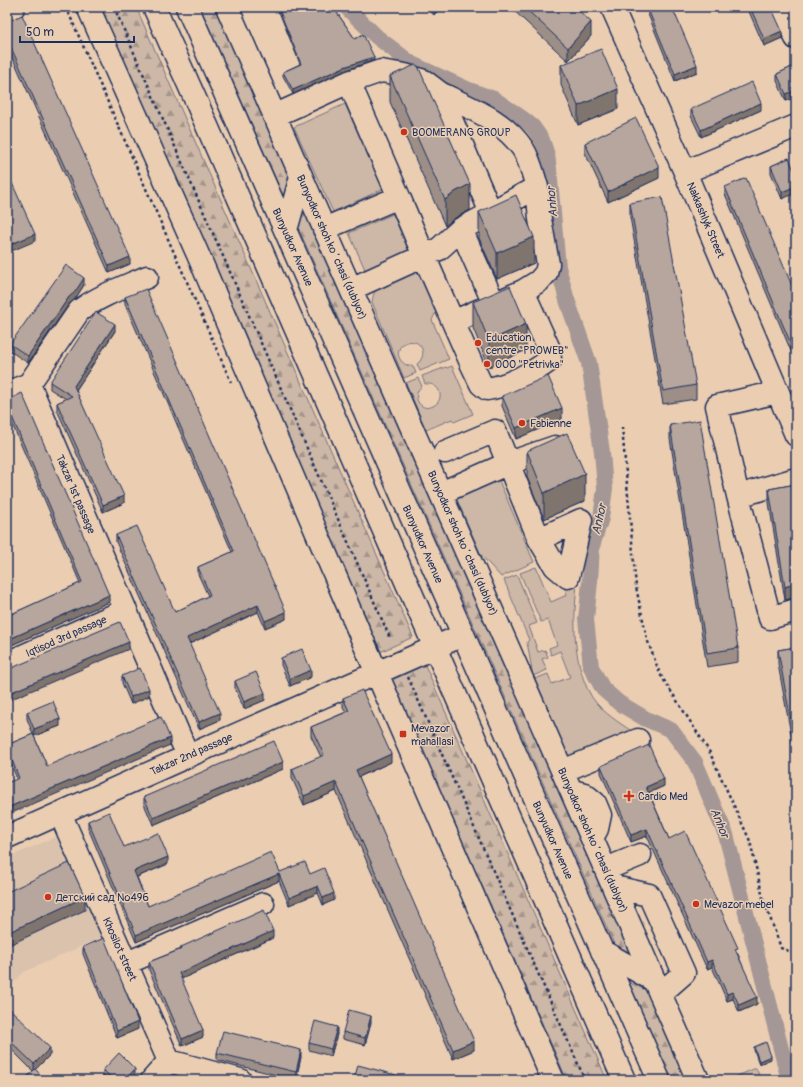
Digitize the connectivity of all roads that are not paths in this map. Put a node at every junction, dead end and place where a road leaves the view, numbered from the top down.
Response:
1 (88, 7) edge
2 (154, 7) edge
3 (188, 7) edge
4 (227, 7) edge
5 (612, 7) edge
6 (782, 7) edge
7 (13, 8) edge
8 (7, 10) edge
9 (796, 38) edge
10 (349, 82) junction
11 (440, 93) junction
12 (274, 116) junction
13 (796, 126) edge
14 (685, 172) junction
15 (301, 177) junction
16 (537, 186) junction
17 (399, 197) junction
18 (491, 213) junction
19 (324, 229) junction
20 (462, 229) junction
21 (286, 230) junction
22 (424, 256) junction
23 (147, 277) dead end
24 (351, 289) junction
25 (524, 291) junction
26 (494, 304) junction
27 (453, 322) junction
28 (29, 384) junction
29 (778, 392) junction
30 (7, 393) edge
31 (796, 435) edge
32 (569, 442) edge
33 (445, 452) dead end
34 (509, 463) junction
35 (796, 479) edge
36 (441, 493) junction
37 (738, 496) junction
38 (539, 539) dead end
39 (126, 610) junction
40 (796, 610) edge
41 (463, 635) junction
42 (434, 647) junction
43 (7, 663) edge
44 (376, 673) junction
45 (638, 740) dead end
46 (188, 756) junction
47 (567, 782) junction
48 (60, 813) junction
49 (7, 837) edge
50 (640, 855) dead end
51 (610, 878) junction
52 (263, 904) dead end
53 (602, 951) junction
54 (127, 963) junction
55 (658, 988) junction
56 (169, 1061) junction
57 (152, 1080) edge
58 (240, 1080) edge
59 (553, 1080) edge
60 (624, 1080) edge
61 (659, 1080) edge
62 (698, 1080) edge

1 - 44 street
2 - 42 street
3 - 21 street, Bunyudkor Avenue
4 - 12 street, Bunyodkor shoh koʻchasi (dublyor)
5 - 14 street, Nakkashlyk Street
6 - 9 street
7 - 8 street
10 - 11 street
10 - 12 street
10 - 17 street
11 - 16 street
11 - 18 street
12 - 15 street, Bunyodkor shoh koʻchasi (dublyor)
13 - 14 street
14 - 29 street, Nakkashlyk Street
15 - 19 street, Bunyodkor shoh koʻchasi (dublyor)
15 - 21 street
16 - 18 street
16 - 25 street
17 - 19 street
17 - 22 street
18 - 20 street
19 - 24 street, Bunyodkor shoh koʻchasi (dublyor)
20 - 22 street
20 - 26 street
21 - 41 street, Bunyudkor Avenue
22 - 24 street
22 - 27 street
23 - 28 street
24 - 36 street, Bunyodkor shoh koʻchasi (dublyor)
25 - 26 street
25 - 27 street
26 - 27 street
28 - 30 street
28 - 39 street, Takzar 1st passage
29 - 31 street, Nakkashlyk Street
29 - 37 street
32 - 34 street
33 - 34 street
34 - 36 street
34 - 38 street
35 - 37 street
36 - 47 street, Bunyodkor shoh koʻchasi (dublyor)
37 - 40 street
39 - 43 street, Iqtisod 3rd passage
39 - 46 street, Takzar 1st passage
41 - 42 street, Takzar 2nd passage
41 - 53 street, Bunyudkor Avenue
42 - 44 street, Takzar 2nd passage
42 - 60 street
44 - 46 street, Takzar 2nd passage
44 - 59 street
45 - 47 street
46 - 48 street, Takzar 2nd passage
47 - 51 street, Bunyodkor shoh koʻchasi (dublyor)
48 - 49 street, Takzar 2nd passage
48 - 54 street, Khosilot street
50 - 51 street
51 - 55 street, Bunyodkor shoh koʻchasi (dublyor)
51 - 55 street
52 - 54 street
53 - 55 street
53 - 61 street, Bunyudkor Avenue
54 - 56 street, Khosilot street
55 - 62 street, Bunyodkor shoh koʻchasi (dublyor)
56 - 57 street
56 - 58 street

